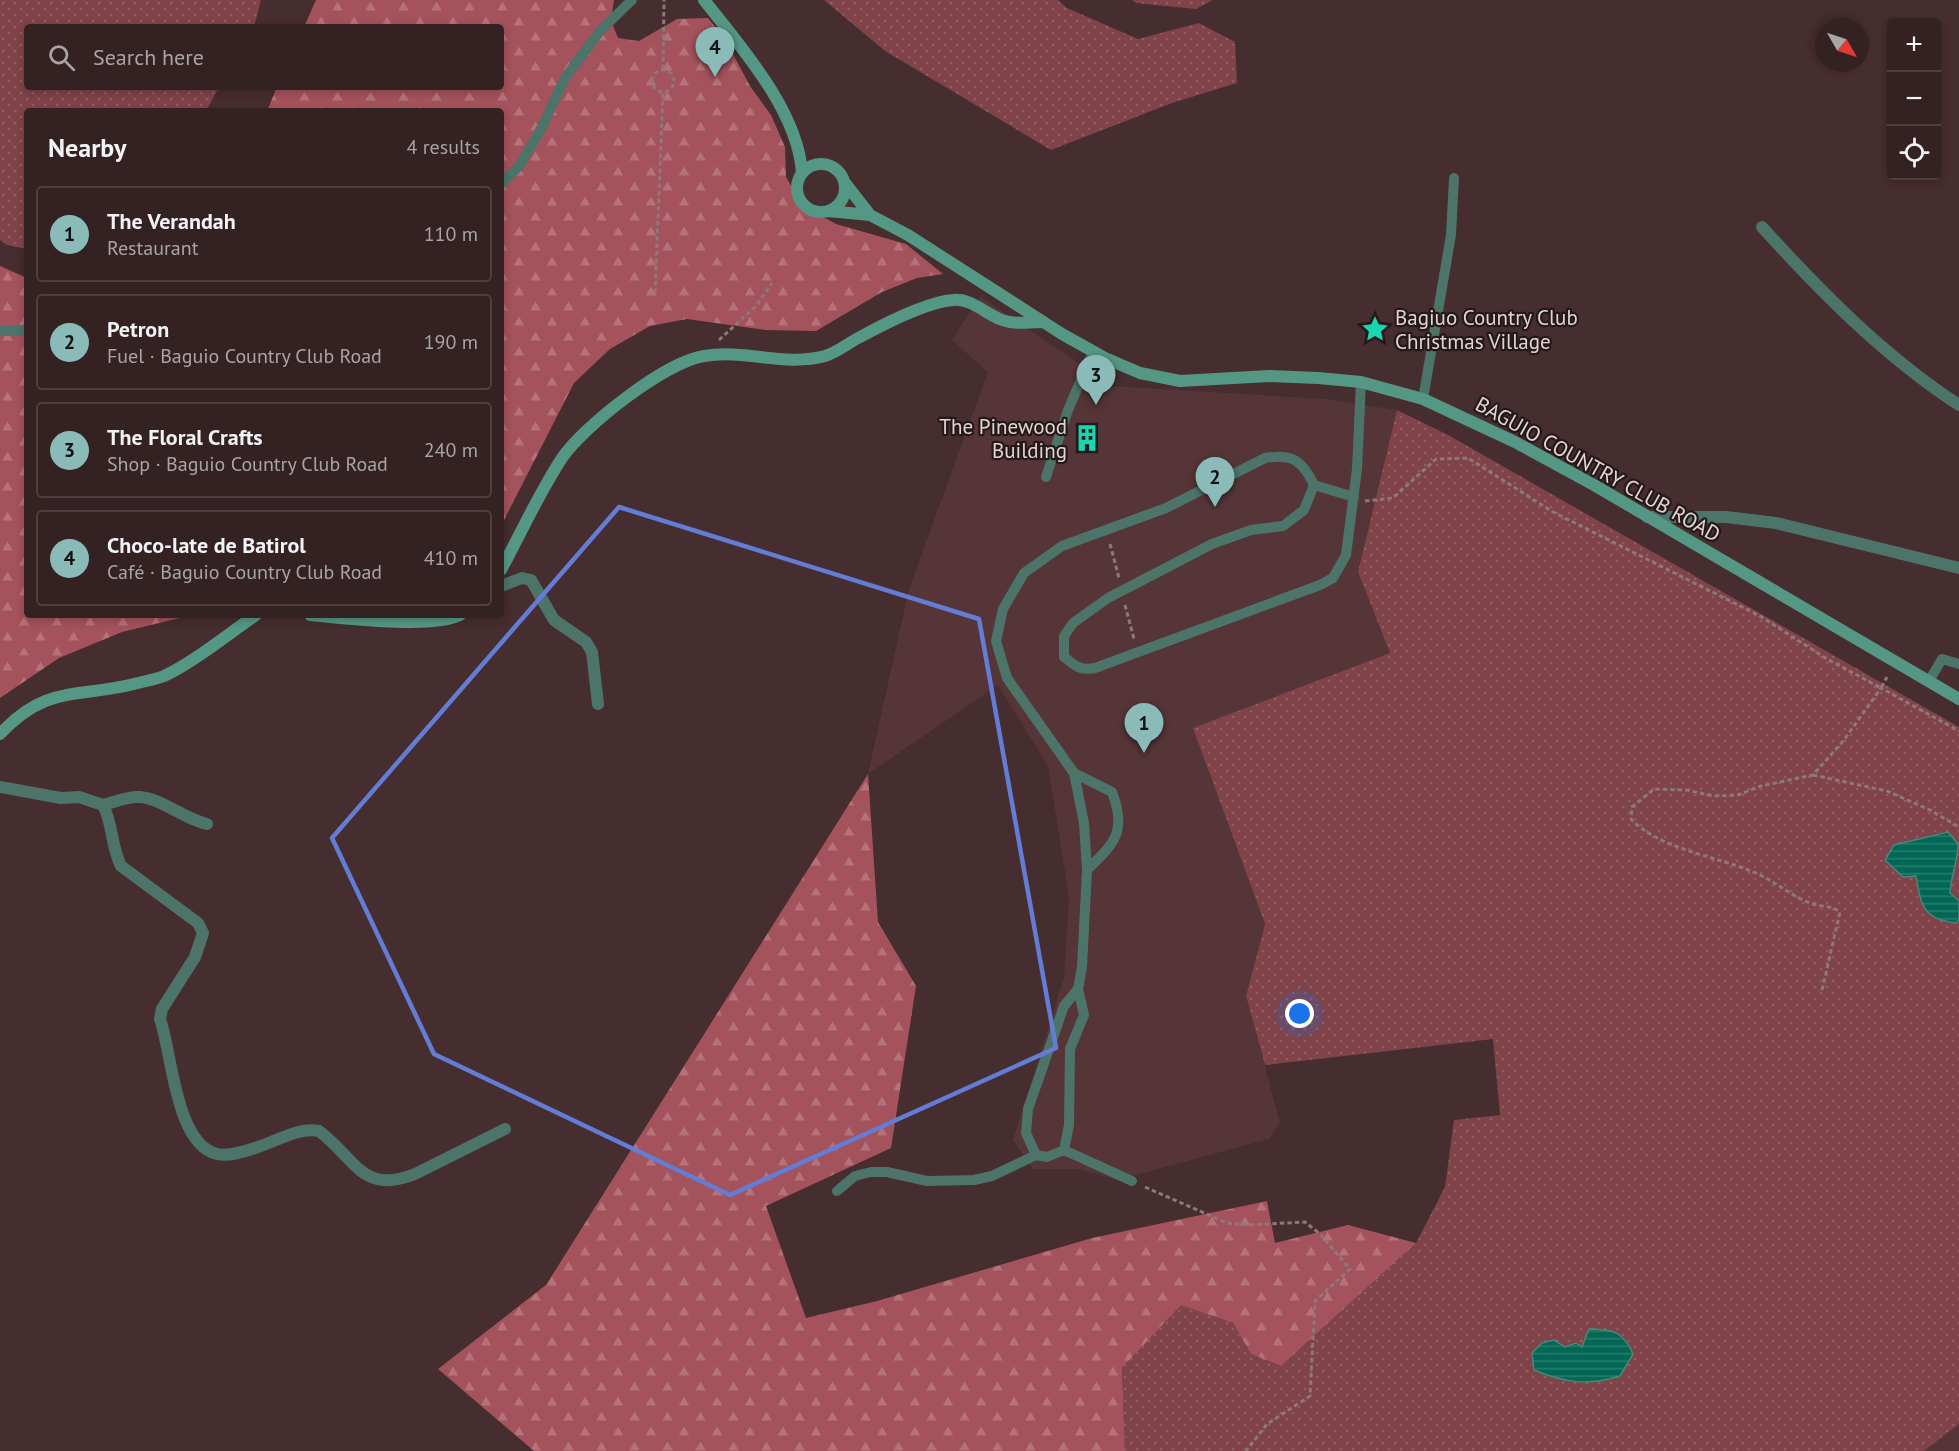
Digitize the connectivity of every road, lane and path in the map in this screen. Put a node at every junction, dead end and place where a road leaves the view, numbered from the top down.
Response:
1 (632, 0) edge
2 (664, 0) edge
3 (704, 0) edge
4 (663, 69) junction
5 (663, 92) junction
6 (801, 154) junction
7 (814, 164) junction
8 (802, 173) junction
9 (1454, 178) dead end
10 (504, 181) edge
11 (845, 183) junction
12 (828, 211) junction
13 (870, 215) junction
14 (1762, 227) dead end
15 (772, 283) dead end
16 (655, 293) dead end
17 (1042, 322) junction
18 (24, 330) edge
19 (0, 331) edge
20 (1093, 352) junction
21 (702, 356) junction
22 (1105, 358) junction
23 (1361, 382) junction
24 (1076, 393) junction
25 (1423, 399) junction
26 (1959, 405) edge
27 (1046, 477) dead end
28 (1314, 485) junction
29 (1354, 497) junction
30 (1676, 516) junction
31 (1647, 517) junction
32 (1668, 529) junction
33 (504, 565) edge
34 (1959, 568) edge
35 (504, 585) edge
36 (251, 618) edge
37 (338, 618) edge
38 (436, 618) edge
39 (1959, 664) edge
40 (1887, 677) dead end
41 (1929, 681) junction
42 (1881, 688) junction
43 (1959, 699) edge
44 (598, 704) dead end
45 (1959, 731) edge
46 (0, 734) edge
47 (1074, 773) junction
48 (1813, 775) junction
49 (0, 787) edge
50 (103, 805) junction
51 (207, 824) dead end
52 (1959, 827) edge
53 (1087, 870) junction
54 (1077, 988) junction
55 (1822, 990) dead end
56 (504, 1129) dead end
57 (1064, 1150) junction
58 (1036, 1155) junction
59 (1132, 1181) joint
60 (837, 1191) dead end
61 (1246, 1451) edge

1 - 10 lane
2 - 4 path
3 - 6 main road
4 - 5 path
4 - 5 path
5 - 16 path
6 - 7 main road
6 - 8 main road
7 - 8 main road
7 - 11 main road
8 - 12 main road
9 - 25 lane
11 - 12 main road
11 - 13 main road, BAGUIO COUNTRY CLUB ROAD
12 - 13 main road, BAGUIO COUNTRY CLUB ROAD
13 - 17 main road, BAGUIO COUNTRY CLUB ROAD
14 - 26 street
15 - 21 path
17 - 20 main road, BAGUIO COUNTRY CLUB ROAD
17 - 21 main road
18 - 19 lane
20 - 22 main road, BAGUIO COUNTRY CLUB ROAD
20 - 24 lane
21 - 33 main road
22 - 23 main road, BAGUIO COUNTRY CLUB ROAD
22 - 24 lane
23 - 25 main road, BAGUIO COUNTRY CLUB ROAD
23 - 29 lane
24 - 27 lane
25 - 31 main road, BAGUIO COUNTRY CLUB ROAD
28 - 29 lane
28 - 29 lane
28 - 47 lane
29 - 42 path
30 - 31 street
30 - 32 street
30 - 34 street
31 - 32 main road, BAGUIO COUNTRY CLUB ROAD
32 - 41 main road, BAGUIO COUNTRY CLUB ROAD
35 - 44 street
36 - 46 main road
37 - 38 main road
39 - 41 lane
40 - 42 path
41 - 43 main road, BAGUIO COUNTRY CLUB ROAD
42 - 45 path
42 - 48 path
47 - 53 lane
47 - 53 lane
48 - 52 path
48 - 55 path
49 - 50 street
50 - 51 street
50 - 56 street
53 - 54 lane
54 - 57 lane
54 - 58 lane
57 - 58 lane
57 - 59 lane
58 - 60 lane
59 - 61 path

